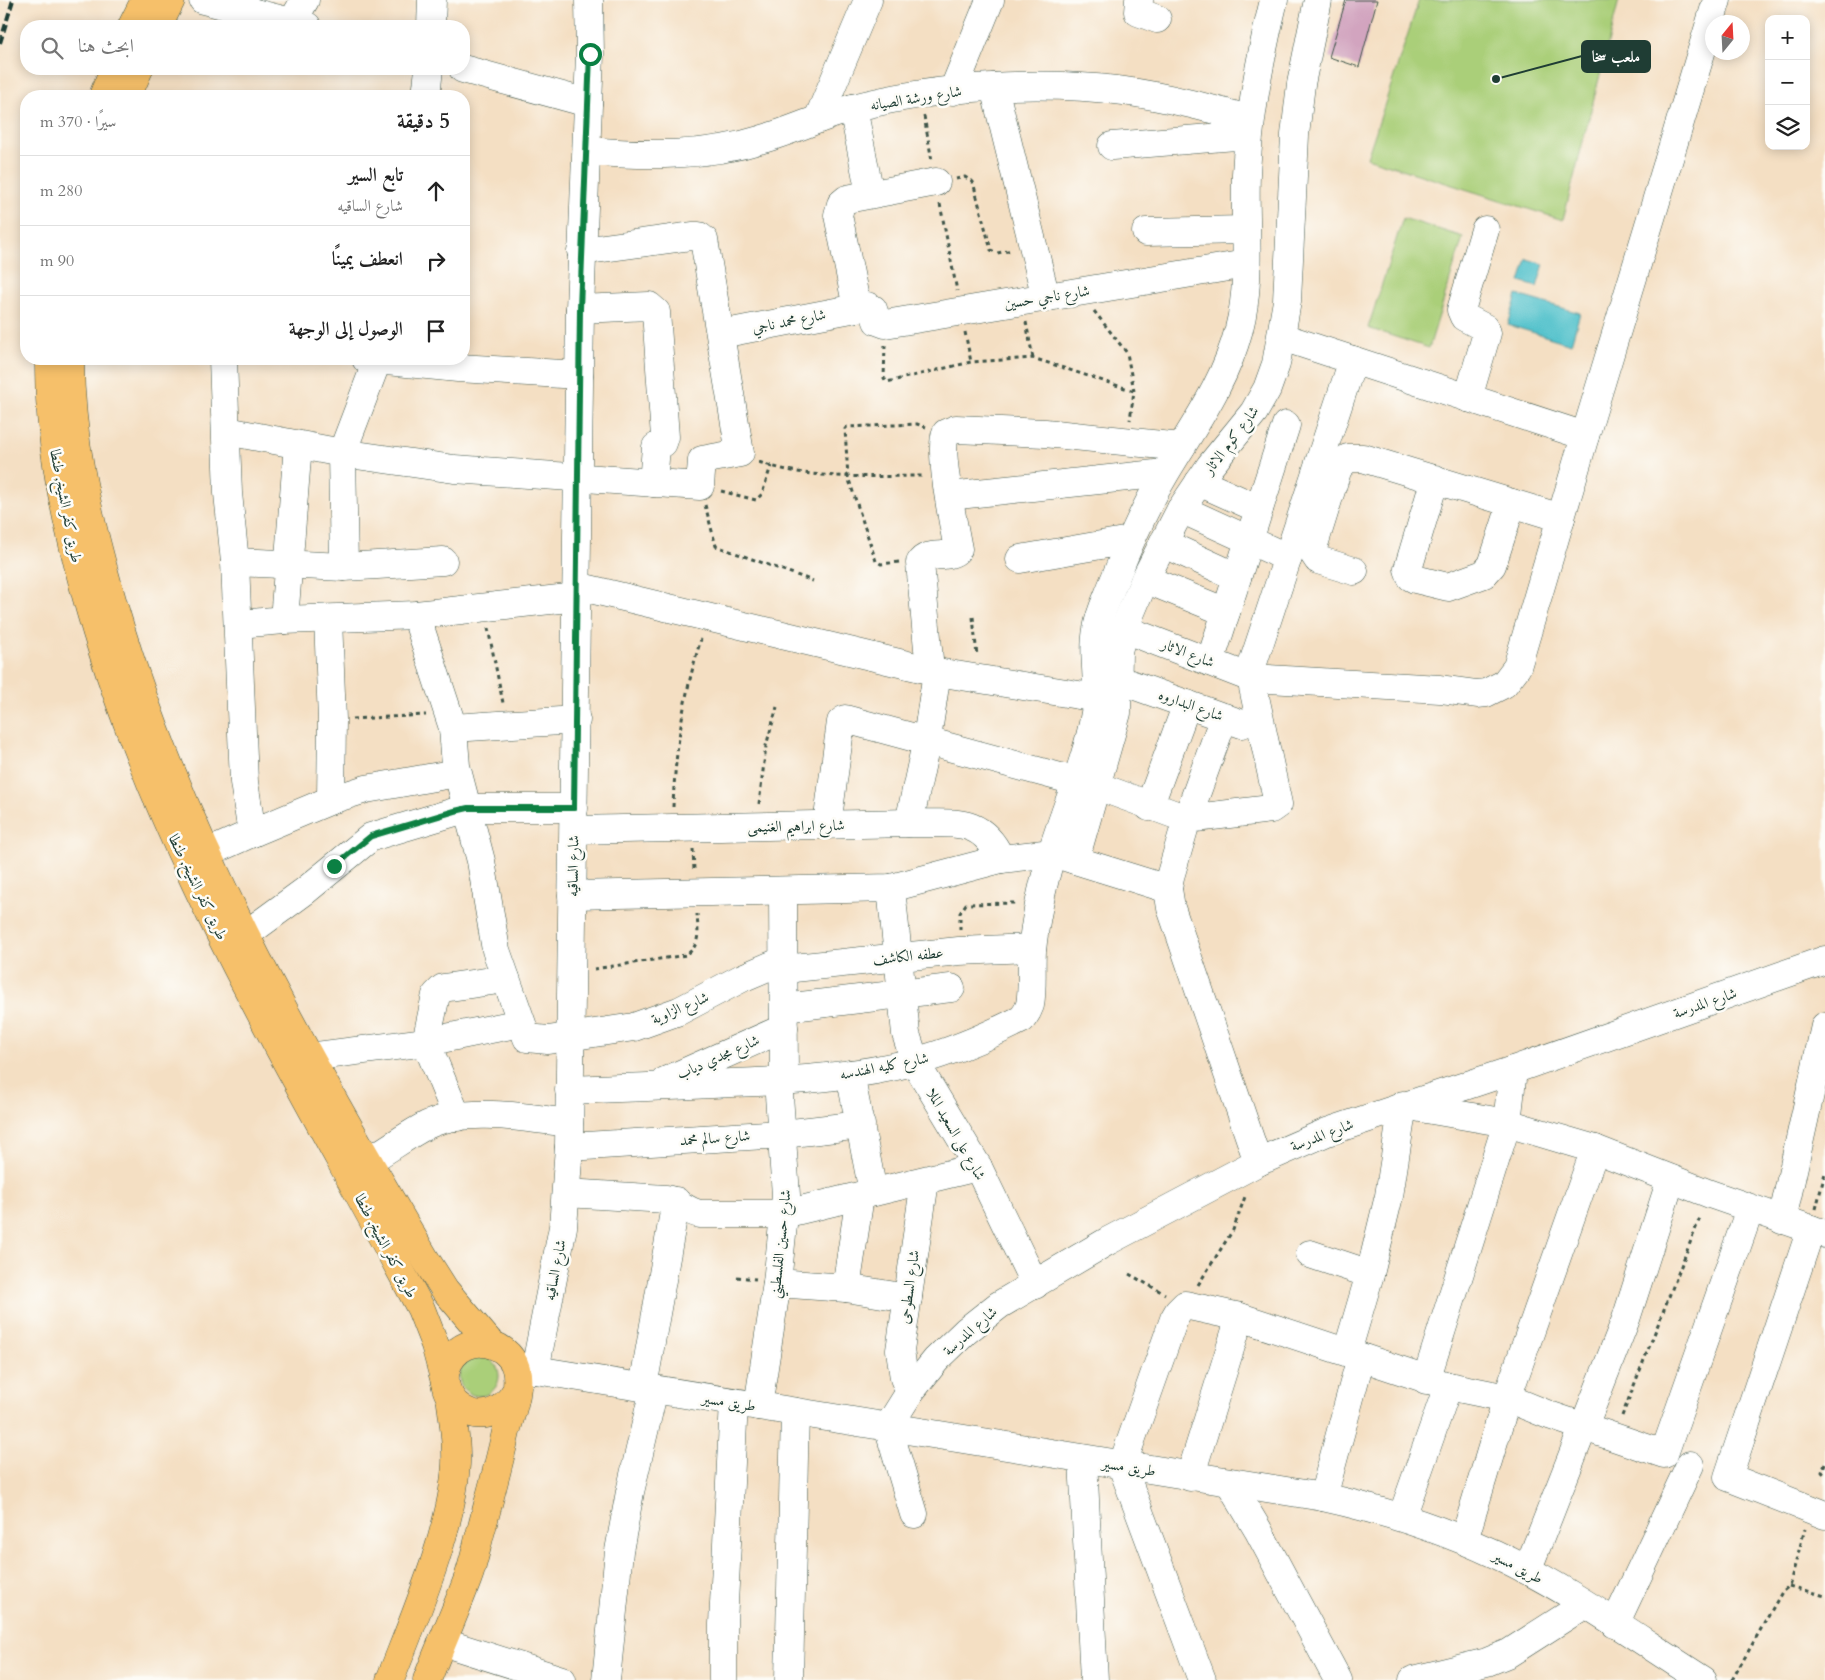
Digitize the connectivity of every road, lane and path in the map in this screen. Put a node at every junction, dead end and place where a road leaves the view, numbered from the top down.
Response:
1 (145, 0) edge
2 (171, 0) edge
3 (202, 0) edge
4 (432, 0) edge
5 (589, 0) edge
6 (868, 0) edge
7 (990, 0) edge
8 (1274, 0) edge
9 (1318, 0) edge
10 (1717, 0) edge
11 (301, 16) edge
12 (135, 20) edge
13 (161, 20) edge
14 (431, 20) edge
15 (470, 71) edge
16 (112, 75) edge
17 (136, 75) edge
18 (428, 75) edge
19 (994, 87) junction
20 (105, 90) edge
21 (130, 90) edge
22 (427, 90) edge
23 (954, 91) junction
24 (588, 103) junction
25 (853, 108) junction
26 (818, 119) junction
27 (1249, 127) junction
28 (1112, 146) dead end
29 (587, 151) junction
30 (936, 182) joint
31 (870, 194) junction
32 (1245, 230) junction
33 (1485, 230) dead end
34 (1146, 232) dead end
35 (1033, 247) junction
36 (581, 251) junction
37 (1246, 264) junction
38 (1080, 292) junction
39 (1034, 299) junction
40 (857, 308) junction
41 (580, 309) junction
42 (961, 311) junction
43 (885, 324) junction
44 (721, 334) junction
45 (1282, 338) junction
46 (1033, 358) junction
47 (1353, 360) junction
48 (971, 362) junction
49 (49, 365) edge
50 (70, 365) edge
51 (224, 365) edge
52 (369, 365) edge
53 (440, 365) edge
54 (579, 375) junction
55 (1134, 391) junction
56 (1468, 398) junction
57 (1254, 412) junction
58 (1286, 425) junction
59 (227, 431) junction
60 (946, 433) junction
61 (1585, 436) junction
62 (1326, 440) junction
63 (1127, 441) junction
64 (298, 445) junction
65 (1182, 447) junction
66 (342, 453) junction
67 (1165, 473) junction
68 (577, 476) junction
69 (848, 477) junction
70 (1435, 479) junction
71 (1199, 482) junction
72 (653, 483) junction
73 (700, 486) junction
74 (948, 486) junction
75 (1512, 503) junction
76 (1181, 509) junction
77 (1259, 509) junction
78 (1561, 518) junction
79 (1130, 540) junction
80 (1249, 540) junction
81 (1163, 543) junction
82 (1288, 558) junction
83 (922, 559) junction
84 (1020, 559) dead end
85 (443, 561) dead end
86 (235, 562) junction
87 (289, 565) junction
88 (344, 567) junction
89 (1354, 571) dead end
90 (1237, 577) junction
91 (1145, 579) junction
92 (813, 580) dead end
93 (577, 591) junction
94 (484, 609) junction
95 (1226, 612) junction
96 (416, 615) junction
97 (708, 617) junction
98 (973, 617) dead end
99 (328, 618) junction
100 (284, 620) junction
101 (238, 624) junction
102 (1124, 629) junction
103 (1210, 662) junction
104 (933, 671) junction
105 (1251, 678) junction
106 (979, 680) junction
107 (1119, 680) junction
108 (1097, 698) junction
109 (1187, 704) junction
110 (777, 707) dead end
111 (1224, 717) junction
112 (332, 720) junction
113 (576, 720) junction
114 (450, 722) junction
115 (507, 726) junction
116 (1263, 731) junction
117 (926, 739) junction
118 (457, 773) junction
119 (1086, 784) junction
120 (332, 800) junction
121 (1149, 807) junction
122 (468, 808) junction
123 (574, 819) junction
124 (1187, 819) junction
125 (909, 824) junction
126 (827, 825) junction
127 (757, 826) junction
128 (682, 829) junction
129 (252, 833) junction
130 (205, 854) junction
131 (1063, 857) junction
132 (1001, 860) junction
133 (891, 888) junction
134 (1168, 889) junction
135 (783, 891) junction
136 (696, 893) junction
137 (572, 895) junction
138 (1039, 903) junction
139 (245, 935) junction
140 (1032, 948) junction
141 (959, 951) junction
142 (898, 957) junction
143 (1825, 960) edge
144 (784, 964) junction
145 (571, 972) junction
146 (506, 979) junction
147 (951, 988) dead end
148 (902, 993) junction
149 (784, 1018) junction
150 (521, 1022) junction
151 (1825, 1026) edge
152 (570, 1037) junction
153 (426, 1042) junction
154 (309, 1058) junction
155 (915, 1062) junction
156 (1513, 1070) junction
157 (850, 1074) junction
158 (781, 1081) junction
159 (652, 1087) junction
160 (569, 1090) junction
161 (1403, 1105) junction
162 (456, 1117) junction
163 (1508, 1123) junction
164 (860, 1125) junction
165 (783, 1134) junction
166 (569, 1135) junction
167 (1596, 1148) junction
168 (368, 1162) junction
169 (1258, 1162) junction
170 (978, 1167) junction
171 (1825, 1174) edge
172 (1671, 1179) junction
173 (925, 1181) junction
174 (566, 1193) junction
175 (867, 1194) junction
176 (1710, 1194) junction
177 (676, 1201) junction
178 (1750, 1209) junction
179 (784, 1214) junction
180 (1782, 1220) junction
181 (1233, 1230) dead end
182 (1818, 1232) edge
183 (1310, 1254) dead end
184 (1129, 1274) dead end
185 (1370, 1274) junction
186 (777, 1283) junction
187 (1034, 1285) junction
188 (846, 1288) junction
189 (908, 1298) junction
190 (1185, 1305) junction
191 (1240, 1317) junction
192 (490, 1344) junction
193 (1354, 1354) junction
194 (522, 1376) junction
195 (1437, 1383) junction
196 (649, 1388) junction
197 (447, 1389) junction
198 (910, 1392) junction
199 (1507, 1398) junction
200 (746, 1404) junction
201 (795, 1412) junction
202 (888, 1427) junction
203 (1584, 1427) junction
204 (1613, 1438) junction
205 (1664, 1454) junction
206 (1083, 1459) junction
207 (1825, 1463) edge
208 (1690, 1465) junction
209 (1122, 1466) junction
210 (1825, 1475) edge
211 (1190, 1477) junction
212 (1728, 1477) junction
213 (1230, 1483) junction
214 (1322, 1497) junction
215 (1818, 1512) edge
216 (914, 1514) dead end
217 (1402, 1518) junction
218 (1464, 1540) junction
219 (1528, 1571) junction
220 (1789, 1586) junction
221 (1825, 1596) edge
222 (1584, 1605) junction
223 (1616, 1624) junction
224 (442, 1642) junction
225 (390, 1680) edge
226 (427, 1680) edge
227 (562, 1680) edge
228 (606, 1680) edge
229 (723, 1680) edge
230 (789, 1680) edge
231 (1094, 1680) edge
232 (1202, 1680) edge
233 (1338, 1680) edge
234 (1413, 1680) edge
235 (1702, 1680) edge
236 (1732, 1680) edge

1 - 12 main road
2 - 13 main road
3 - 11 street
4 - 14 street
5 - 24 street, شارع الساقيه
6 - 26 street
7 - 23 street
8 - 27 street, شارع كوم الاثار
9 - 45 street, شارع كوم الاثار
10 - 61 street, شارع الاثار
15 - 24 street
16 - 20 main road
17 - 21 main road
18 - 22 street
19 - 23 street, شارع ورشة الصيانه
19 - 27 street, شارع ورشة الصيانه
19 - 35 street
23 - 25 street, شارع ورشة الصيانه
24 - 29 street, شارع الساقيه
25 - 26 street, شارع ورشة الصيانه
25 - 31 street
26 - 29 street, شارع ورشة الصيانه
27 - 28 street
27 - 32 street, شارع كوم الاثار
29 - 36 street, شارع الساقيه
30 - 31 street
30 - 35 path
31 - 40 street
32 - 34 street
32 - 37 street, شارع كوم الاثار
33 - 56 street
35 - 39 street
36 - 41 street, شارع الساقيه
36 - 44 street
37 - 38 street, شارع ناجي حسين
37 - 65 street, شارع كوم الاثار
38 - 39 street, شارع ناجي حسين
38 - 55 path
39 - 42 street, شارع ناجي حسين
39 - 46 path
40 - 43 street
40 - 44 street, شارع محمد ناجي
41 - 54 street, شارع الساقيه
41 - 72 street
42 - 43 street, شارع ناجي حسين
42 - 48 path
43 - 48 path
44 - 73 street
45 - 47 street
45 - 57 street, شارع كوم الاثار
46 - 48 path
46 - 55 path
47 - 56 street
47 - 62 street
49 - 197 main road, طريق كفر الشيخ, طنطا
50 - 130 main road, طريق كفر الشيخ, طنطا
51 - 59 street
52 - 66 street
53 - 54 street
54 - 68 street, شارع الساقيه
55 - 63 path
56 - 61 street
57 - 58 street
57 - 71 street, شارع كوم الاثار
58 - 62 street
58 - 77 street
59 - 64 street
59 - 86 street
60 - 63 street
60 - 69 path
60 - 74 street
61 - 78 street, شارع الاثار
62 - 82 street
63 - 65 street
64 - 66 street
64 - 87 street
65 - 67 street, شارع كوم الاثار
66 - 68 street
66 - 88 street
67 - 74 street
67 - 79 street, شارع كوم الاثار
68 - 72 street
68 - 93 street, شارع الساقيه
69 - 73 path
69 - 74 path
69 - 83 path
70 - 75 street
70 - 75 street
70 - 89 street
71 - 76 street, شارع كوم الاثار
71 - 77 street
72 - 73 street
73 - 92 path
74 - 83 street
75 - 78 street
76 - 80 street
76 - 81 street, شارع كوم الاثار
77 - 80 street
78 - 105 street, شارع الاثار
79 - 84 street
79 - 108 street, شارع كوم الاثار
80 - 82 street
80 - 90 street
81 - 90 street
81 - 91 street, شارع كوم الاثار
82 - 105 street
83 - 104 street
85 - 88 street
86 - 87 street
86 - 101 street
87 - 88 street
87 - 100 street
90 - 95 street
91 - 95 street
91 - 102 street, شارع كوم الاثار
93 - 94 street
93 - 97 street
93 - 113 street, شارع الساقيه
94 - 96 street
94 - 115 path
95 - 103 street
96 - 99 street
96 - 114 street
97 - 104 street
97 - 128 path
98 - 106 path
99 - 100 street
99 - 112 street
100 - 101 street
101 - 129 street
102 - 103 street, شارع الاثار
102 - 107 street, شارع كوم الاثار
103 - 105 street, شارع الاثار
104 - 106 street
104 - 117 street
105 - 116 street
106 - 108 street
107 - 109 street, شارع البداروه
107 - 119 street, شارع كوم الاثار
108 - 119 street, شارع كوم الاثار
109 - 111 street, شارع البداروه
109 - 121 street
110 - 127 path
111 - 116 street, شارع البداروه
111 - 124 street
112 - 114 path
112 - 120 street
113 - 115 street
113 - 123 street, شارع الساقيه
114 - 115 street
114 - 118 street
116 - 124 street
117 - 119 street
117 - 125 street
117 - 126 street
118 - 120 street
118 - 122 street
119 - 121 street
119 - 131 street, شارع كوم الاثار
120 - 129 street
121 - 124 street
122 - 123 street, شارع ابراهيم الغنيمى
122 - 139 street, شارع ابراهيم الغنيمى
122 - 146 street
123 - 128 street, شارع ابراهيم الغنيمى
123 - 137 street, شارع الساقيه
124 - 134 street
125 - 126 street, شارع ابراهيم الغنيمى
125 - 132 street, شارع ابراهيم الغنيمى
126 - 127 street, شارع ابراهيم الغنيمى
127 - 128 street, شارع ابراهيم الغنيمى
128 - 136 path
129 - 130 street
130 - 139 main road, طريق كفر الشيخ, طنطا
131 - 132 street
131 - 134 street
131 - 138 street, شارع كليه الهندسه
132 - 133 street
133 - 135 street
133 - 142 street, شارع على السعيد الملا
134 - 169 street
135 - 136 street
135 - 144 street, شارع حسين الفلسطيني
136 - 137 street
136 - 145 path
137 - 145 street, شارع الساقيه
138 - 140 street, شارع كليه الهندسه
138 - 141 path
139 - 154 main road, طريق كفر الشيخ, طنطا
140 - 141 street, عطفه الكاشف
140 - 155 street, شارع كليه الهندسه
141 - 142 street, عطفه الكاشف
142 - 144 street, عطفه الكاشف
142 - 148 street, شارع على السعيد الملا
143 - 156 street, شارع المدرسة
144 - 149 street, شارع حسين الفلسطيني
144 - 152 street, شارع الزاوية
145 - 152 street, شارع الساقيه
146 - 150 street
146 - 153 street
147 - 148 street, شارع مجدي دياب
148 - 149 street, شارع مجدي دياب
148 - 155 street, شارع على السعيد الملا
149 - 158 street, شارع حسين الفلسطيني
149 - 159 street, شارع مجدي دياب
150 - 152 street, شارع الزاوية
150 - 153 street
151 - 180 street
152 - 160 street, شارع الساقيه
153 - 154 street
153 - 162 street
154 - 168 main road, طريق كفر الشيخ, طنطا
155 - 157 street, شارع كليه الهندسه
155 - 170 street, شارع على السعيد الملا
156 - 161 street, شارع المدرسة
156 - 163 street
157 - 158 street, شارع كليه الهندسه
157 - 164 street
158 - 159 street, شارع كليه الهندسه
158 - 165 street, شارع حسين الفلسطيني
159 - 160 street, شارع كليه الهندسه
160 - 166 street, شارع الساقيه
161 - 163 street
161 - 169 street, شارع المدرسة
161 - 185 street
162 - 166 street, شارع سالم محمد
162 - 168 street, شارع سالم محمد
163 - 167 street
163 - 195 street
164 - 165 street, شارع سالم محمد
164 - 175 street
165 - 166 street, شارع سالم محمد
165 - 179 street, شارع حسين الفلسطيني
166 - 174 street, شارع الساقيه
167 - 172 street
167 - 199 street
168 - 192 main road, طريق كفر الشيخ, طنطا
169 - 187 street, شارع المدرسة
170 - 173 street
170 - 187 street, شارع على السعيد الملا
171 - 182 path
172 - 176 street
172 - 203 street
173 - 175 street
173 - 189 street, شارع السطوحى
174 - 177 street
174 - 194 street, شارع الساقيه
175 - 179 street
175 - 188 street
176 - 178 street
176 - 204 path
177 - 179 street
177 - 196 street
178 - 180 street
178 - 205 street
179 - 186 street, شارع حسين الفلسطيني
180 - 182 street
181 - 190 path
182 - 212 street
183 - 185 street
184 - 190 path
185 - 193 street
186 - 188 street
186 - 200 street, شارع حسين الفلسطيني
187 - 198 street, شارع المدرسة
188 - 189 street
189 - 198 street, شارع السطوحى
190 - 191 street
190 - 209 street
191 - 193 street
191 - 211 street
192 - 194 main road
192 - 197 main road
193 - 195 street
193 - 214 street
194 - 196 street, طريق مسير
194 - 197 main road
194 - 224 main road
195 - 199 street
195 - 217 street
196 - 200 street, طريق مسير
196 - 228 street
197 - 225 main road, طريق كفر الشيخ, طنطا
198 - 202 street, شارع المدرسة
199 - 203 street
199 - 218 street
200 - 201 street, طريق مسير
200 - 229 street, شارع حسين الفلسطيني
201 - 202 street, طريق مسير
201 - 230 street
202 - 206 street, طريق مسير
202 - 216 street
203 - 204 street
203 - 219 street
204 - 205 street
205 - 208 street
206 - 209 street, طريق مسير
206 - 231 street
207 - 210 path
208 - 212 street
208 - 223 street
209 - 211 street, طريق مسير
209 - 232 street
211 - 213 street, طريق مسير
212 - 215 street
213 - 214 street, طريق مسير
213 - 233 street
214 - 217 street, طريق مسير
215 - 220 path
217 - 218 street, طريق مسير
218 - 219 street, طريق مسير
219 - 222 street, طريق مسير
220 - 221 path
220 - 236 path
222 - 223 street, طريق مسير
222 - 234 street
223 - 235 street, طريق مسير
224 - 226 main road
224 - 227 street

